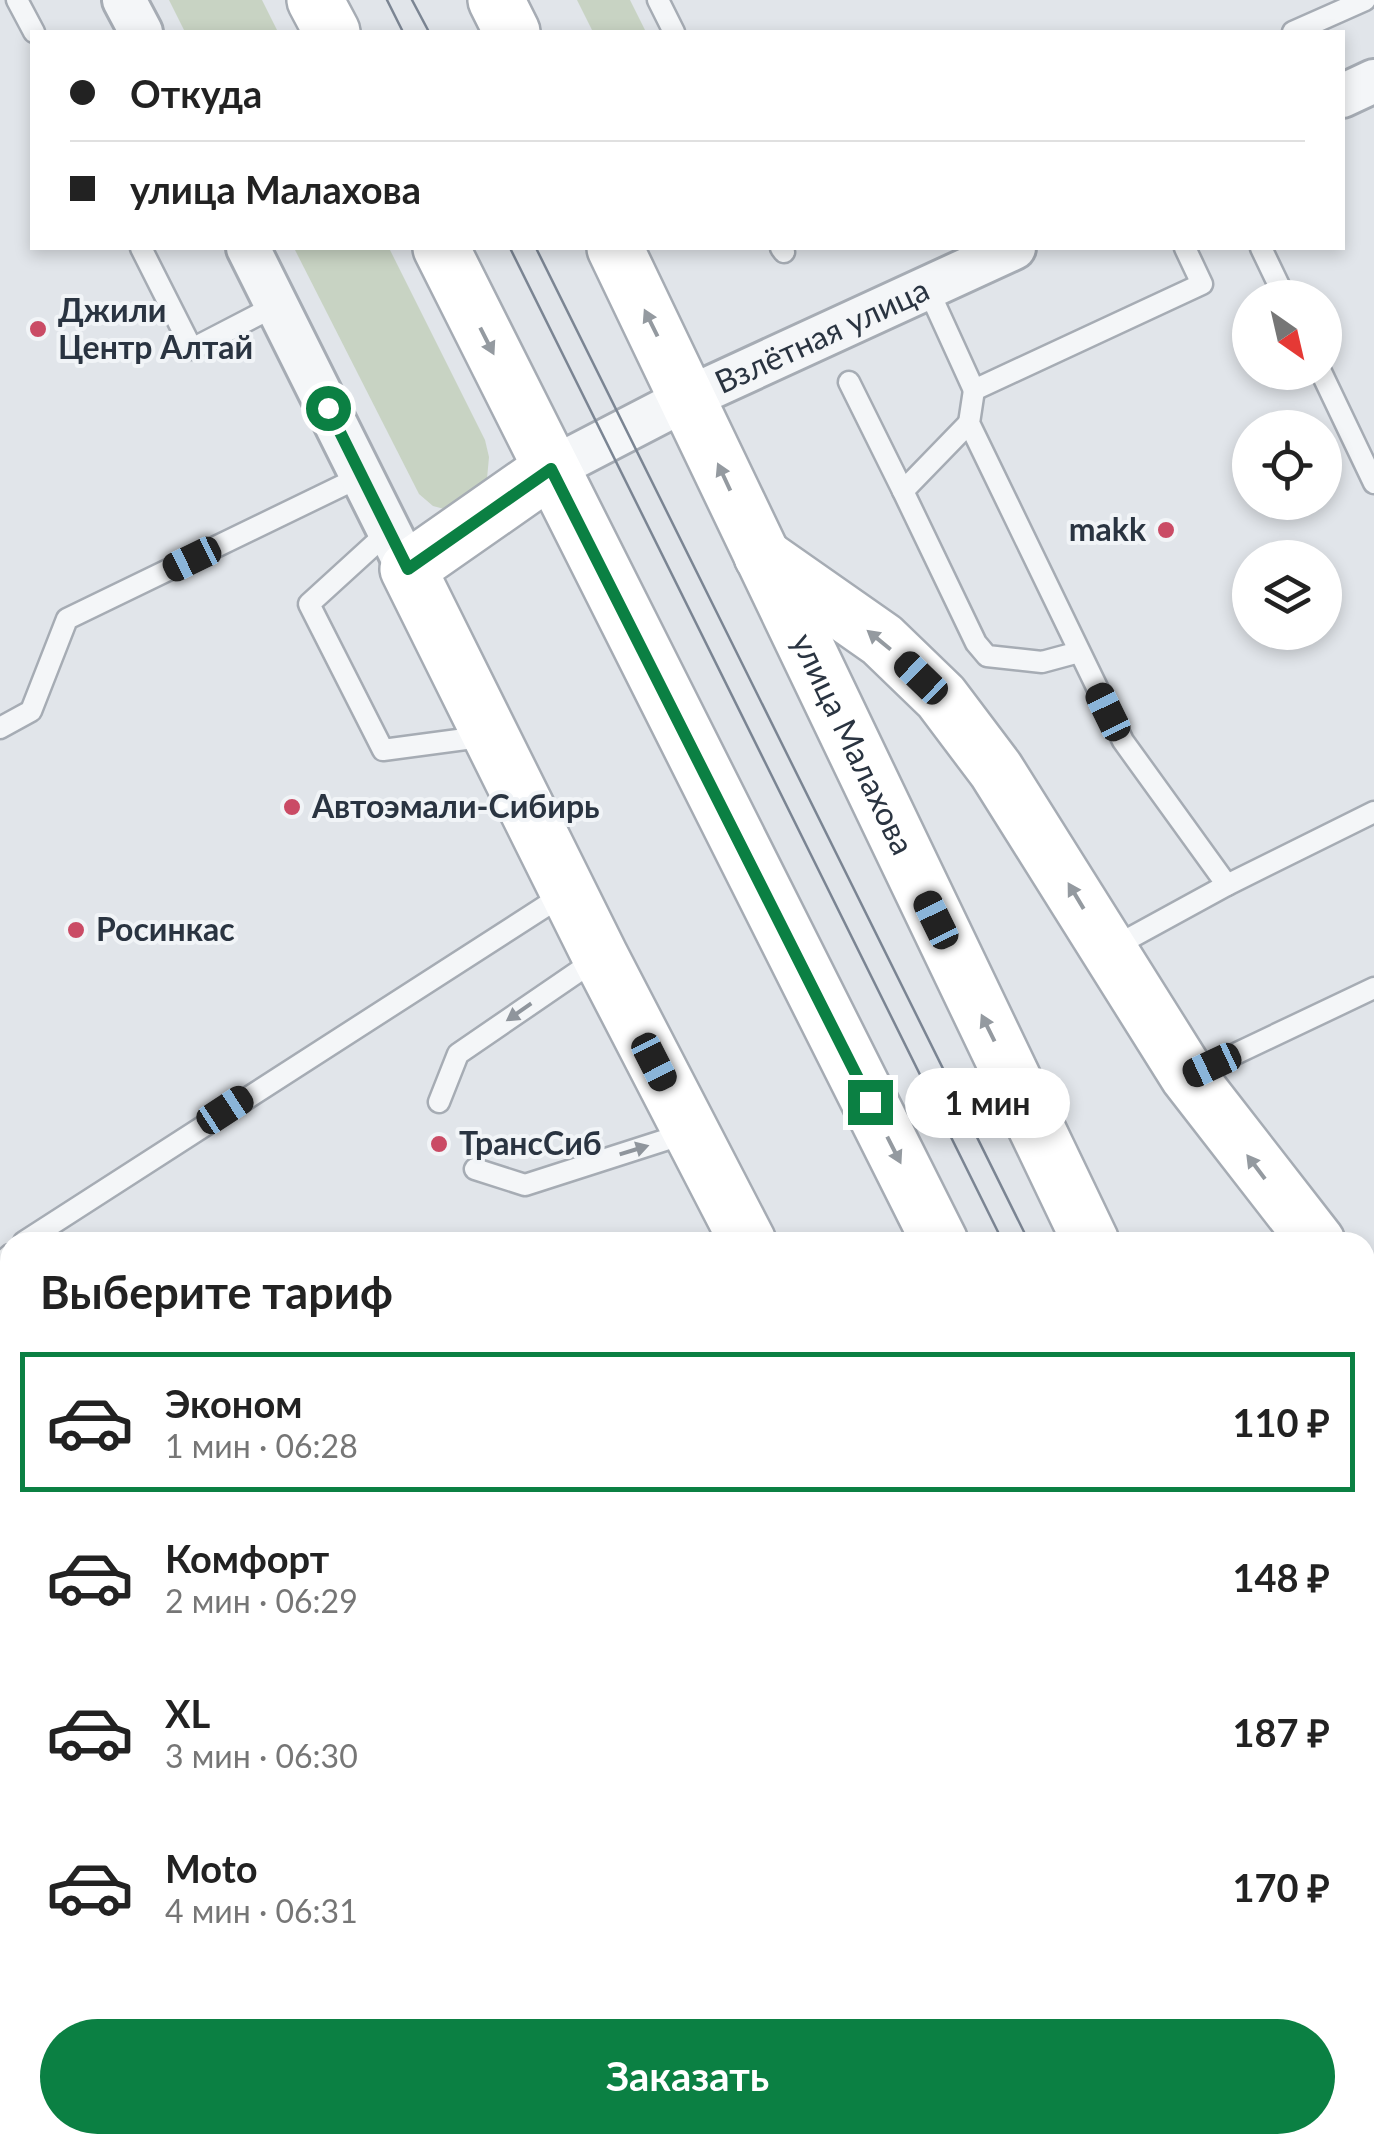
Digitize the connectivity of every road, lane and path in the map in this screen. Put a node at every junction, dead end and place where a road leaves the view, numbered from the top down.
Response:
1 (18, 0) edge
2 (124, 0) edge
3 (315, 0) edge
4 (496, 0) edge
5 (658, 0) edge
6 (1364, 0) edge
7 (33, 30) edge
8 (139, 30) edge
9 (331, 30) edge
10 (511, 30) edge
11 (673, 30) edge
12 (1296, 30) edge
13 (1374, 81) edge
14 (1345, 95) edge
15 (142, 250) edge
16 (249, 250) edge
17 (441, 250) edge
18 (615, 250) edge
19 (1010, 250) edge
20 (1187, 250) edge
21 (1262, 250) edge
22 (1276, 280) edge
23 (927, 287) junction
24 (277, 306) junction
25 (850, 382) dead end
26 (974, 390) junction
27 (1330, 390) edge
28 (688, 398) junction
29 (969, 422) junction
30 (551, 469) junction
31 (362, 476) junction
32 (1374, 483) edge
33 (903, 491) junction
34 (398, 550) junction
35 (760, 555) junction
36 (1079, 652) junction
37 (0, 728) edge
38 (489, 736) junction
39 (1374, 812) edge
40 (1227, 885) junction
41 (568, 892) junction
42 (1108, 950) junction
43 (600, 956) junction
44 (1374, 988) edge
45 (1188, 1076) junction
46 (439, 1102) dead end
47 (691, 1132) junction
48 (475, 1168) dead end
49 (40, 1232) edge
50 (743, 1232) edge
51 (935, 1232) edge
52 (1087, 1232) edge
53 (1309, 1232) edge

1 - 7 lane
2 - 8 street
3 - 9 main road
4 - 10 main road
5 - 11 lane
6 - 12 lane
13 - 14 street
15 - 24 lane
16 - 24 street
17 -> 30 main road
28 -> 18 main road, улица Малахова
19 - 23 street, Взлётная улица
20 - 26 lane
21 - 22 lane
23 - 26 lane
23 - 28 street, Взлётная улица
24 - 31 street
25 - 33 lane
26 - 29 lane
27 - 32 lane
28 - 30 street, Взлётная улица
35 -> 28 main road, улица Малахова
29 - 33 lane
29 - 36 lane
30 - 34 main road
30 -> 51 main road
31 - 34 street
31 - 37 lane
33 - 36 lane
34 - 38 main road
34 - 38 lane
42 -> 35 main road
52 -> 35 main road, улица Малахова
36 - 40 lane
38 - 41 main road
39 - 40 lane
40 - 42 lane
41 - 43 main road
41 - 49 lane
42 - 45 main road
43 -> 46 lane
43 - 47 main road
44 - 45 lane
53 -> 45 main road
48 -> 47 lane
47 - 50 main road

